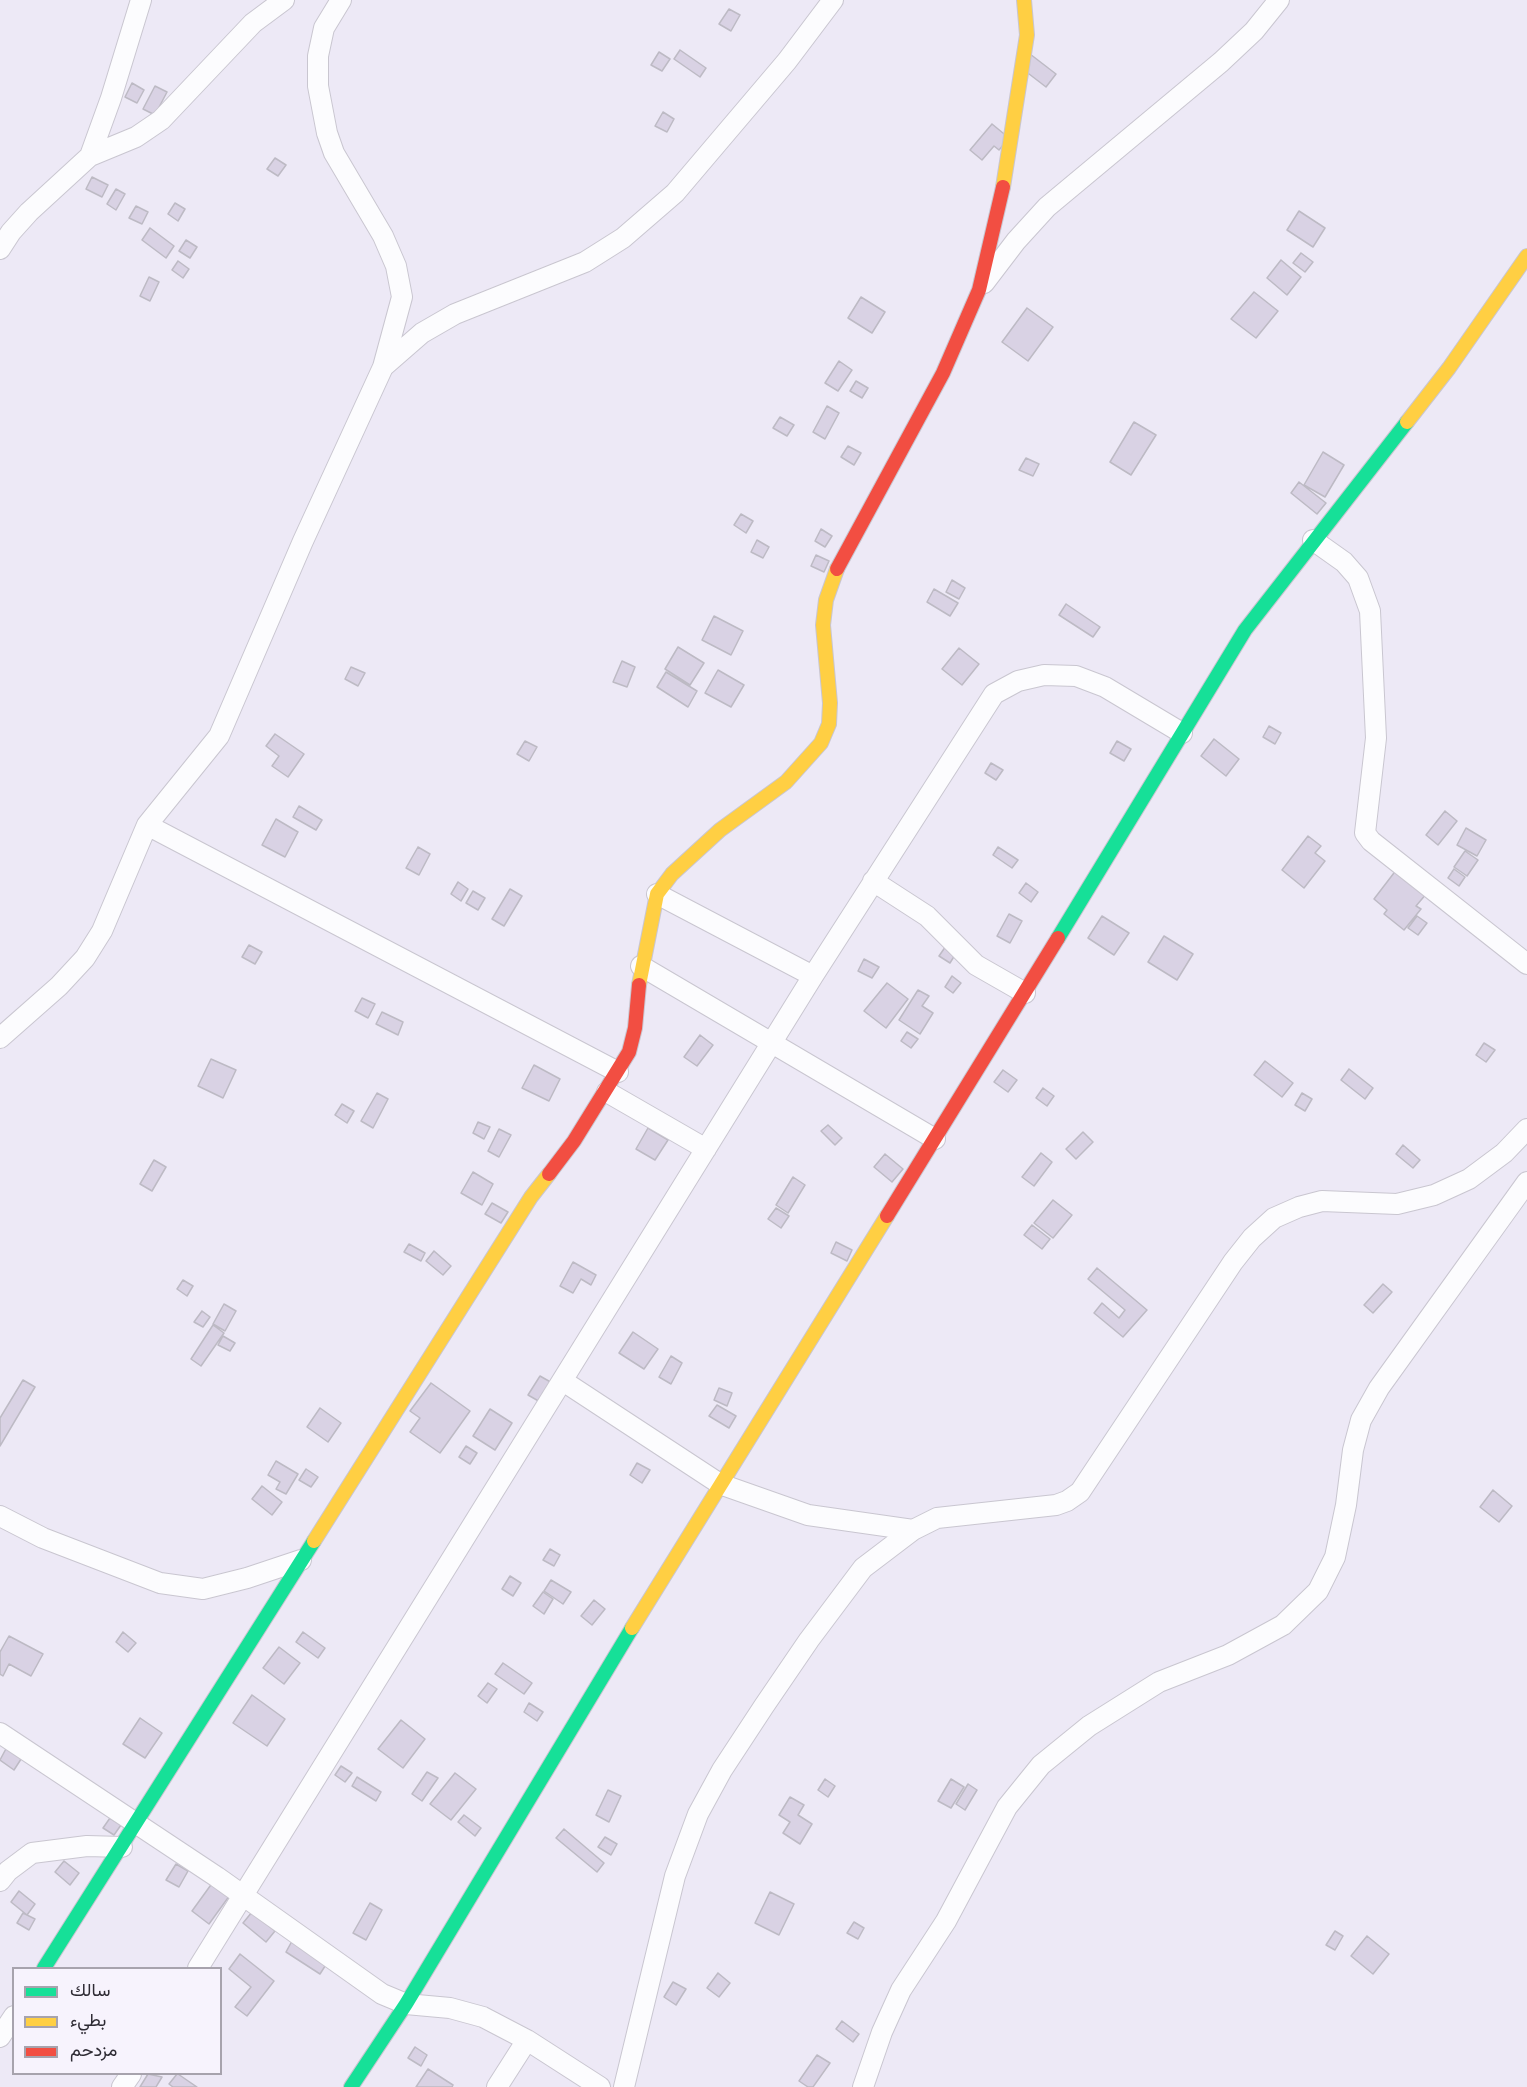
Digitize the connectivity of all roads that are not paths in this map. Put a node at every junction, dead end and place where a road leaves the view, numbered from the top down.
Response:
1 (141, 0) edge
2 (284, 0) edge
3 (341, 0) edge
4 (833, 0) edge
5 (1024, 0) edge
6 (1279, 0) edge
7 (90, 156) junction
8 (0, 249) edge
9 (1527, 256) edge
10 (979, 290) junction
11 (383, 367) junction
12 (1313, 540) junction
13 (1182, 733) junction
14 (147, 825) junction
15 (873, 881) junction
16 (657, 894) junction
17 (1527, 964) edge
18 (641, 966) junction
19 (813, 976) junction
20 (1025, 993) junction
21 (0, 1038) edge
22 (772, 1042) junction
23 (618, 1072) junction
24 (607, 1092) junction
25 (1527, 1129) edge
26 (935, 1139) junction
27 (706, 1149) junction
28 (1527, 1182) edge
29 (563, 1381) junction
30 (720, 1484) junction
31 (0, 1516) edge
32 (913, 1530) junction
33 (301, 1560) junction
34 (0, 1733) edge
35 (137, 1823) junction
36 (122, 1847) junction
37 (0, 1881) edge
38 (244, 1895) junction
39 (45, 1967) edge
40 (199, 1967) edge
41 (406, 2004) junction
42 (12, 2019) edge
43 (0, 2037) edge
44 (527, 2040) junction
45 (351, 2087) edge
46 (497, 2087) edge
47 (600, 2087) edge
48 (624, 2087) edge
49 (863, 2087) edge

1 - 7 street
2 - 7 street
3 - 11 street
4 - 11 street
5 - 10 street
6 - 10 street
7 - 8 street
9 - 12 street
10 - 16 street
11 - 14 street
12 - 13 street
12 - 17 street
13 - 15 street
13 - 20 street
14 - 21 street
14 - 23 street
15 - 19 street
15 - 20 street
16 - 18 street
16 - 19 street
18 - 22 street
18 - 23 street
19 - 22 street
20 - 26 street
22 - 26 street
22 - 27 street
23 - 24 street
24 - 27 street
24 - 33 street
25 - 32 street
26 - 30 street
27 - 29 street
28 - 49 street
29 - 30 street
29 - 38 street
30 - 32 street
30 - 41 street
31 - 33 street
32 - 48 street
33 - 35 street
34 - 35 street
35 - 36 street
35 - 38 street
36 - 37 street
36 - 39 street
38 - 40 street
38 - 41 street
41 - 44 street
41 - 45 street
42 - 43 street
44 - 46 street
44 - 47 street

